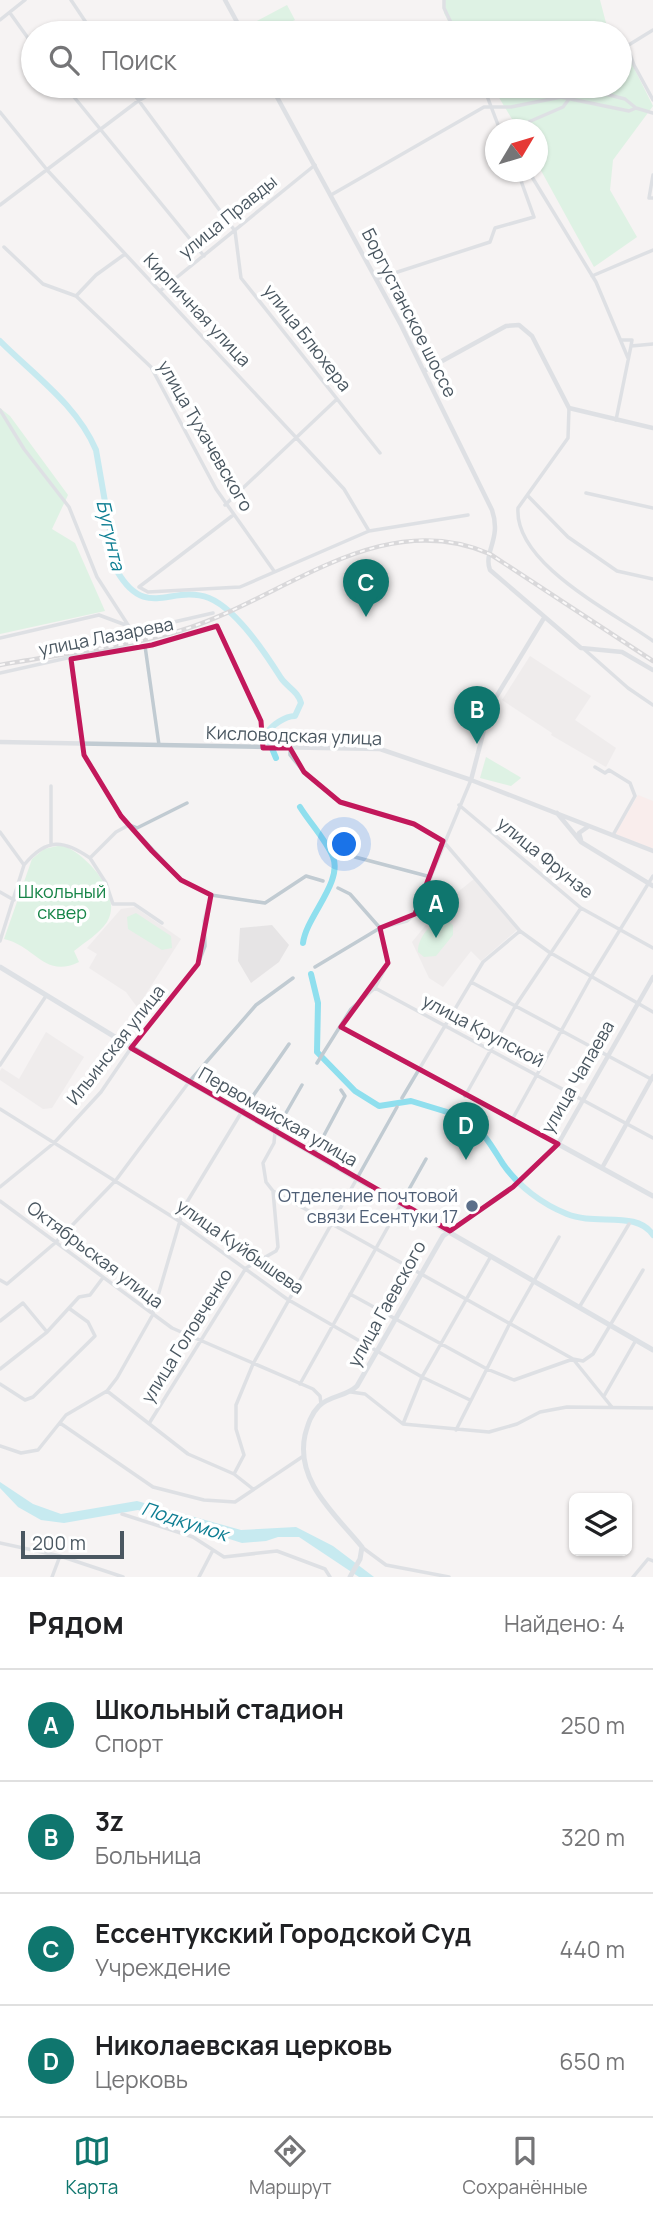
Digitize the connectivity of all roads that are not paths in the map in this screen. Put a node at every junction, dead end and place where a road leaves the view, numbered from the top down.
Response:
1 (25, 0) edge
2 (71, 0) edge
3 (225, 0) edge
4 (444, 0) edge
5 (10, 13) junction
6 (0, 20) edge
7 (85, 21) edge
8 (236, 21) edge
9 (451, 21) edge
10 (21, 28) edge
11 (653, 30) edge
12 (632, 43) edge
13 (632, 59) edge
14 (75, 98) edge
15 (136, 98) edge
16 (143, 98) edge
17 (278, 98) edge
18 (490, 98) edge
19 (556, 98) edge
20 (565, 98) edge
21 (621, 98) edge
22 (569, 99) junction
23 (653, 100) edge
24 (138, 101) junction
25 (491, 106) junction
26 (636, 108) junction
27 (0, 112) edge
28 (653, 113) edge
29 (496, 119) edge
30 (535, 119) edge
31 (101, 131) junction
32 (315, 166) junction
33 (48, 171) junction
34 (653, 175) edge
35 (521, 182) edge
36 (535, 182) edge
37 (331, 195) junction
38 (653, 198) edge
39 (0, 205) edge
40 (234, 231) junction
41 (4, 247) dead end
42 (653, 250) edge
43 (125, 254) junction
44 (204, 256) junction
45 (592, 275) junction
46 (376, 279) junction
47 (160, 291) junction
48 (76, 296) junction
49 (621, 340) junction
50 (653, 344) edge
51 (631, 346) junction
52 (628, 358) junction
53 (424, 371) junction
54 (337, 399) junction
55 (569, 408) junction
56 (0, 410) edge
57 (616, 420) junction
58 (653, 428) edge
59 (298, 439) junction
60 (380, 453) dead end
61 (586, 493) dead end
62 (528, 496) junction
63 (225, 505) junction
64 (653, 508) edge
65 (468, 514) dead end
66 (232, 516) junction
67 (369, 531) junction
68 (275, 572) junction
69 (653, 579) edge
70 (213, 613) dead end
71 (544, 618) junction
72 (130, 628) junction
73 (0, 638) edge
74 (653, 641) edge
75 (145, 646) junction
76 (585, 650) junction
77 (71, 659) junction
78 (653, 670) edge
79 (0, 673) edge
80 (653, 705) edge
81 (0, 742) edge
82 (81, 745) junction
83 (159, 747) junction
84 (263, 748) junction
85 (290, 748) junction
86 (595, 767) dead end
87 (471, 780) junction
88 (51, 786) dead end
89 (187, 803) dead end
90 (459, 805) junction
91 (557, 813) junction
92 (129, 825) junction
93 (590, 826) junction
94 (0, 832) edge
95 (612, 835) junction
96 (443, 841) junction
97 (581, 842) junction
98 (51, 845) junction
99 (653, 851) edge
100 (355, 857) dead end
101 (90, 858) junction
102 (24, 865) junction
103 (653, 876) edge
104 (430, 877) junction
105 (323, 881) dead end
106 (651, 884) edge
107 (338, 888) dead end
108 (0, 892) edge
109 (211, 895) junction
110 (13, 900) junction
111 (581, 908) junction
112 (162, 923) dead end
113 (380, 928) junction
114 (621, 929) junction
115 (520, 931) junction
116 (0, 941) edge
117 (653, 948) edge
118 (549, 953) junction
119 (0, 967) edge
120 (315, 967) dead end
121 (591, 977) junction
122 (653, 977) edge
123 (293, 978) dead end
124 (471, 982) junction
125 (375, 988) junction
126 (46, 996) junction
127 (637, 1003) junction
128 (516, 1005) junction
129 (653, 1012) edge
130 (445, 1026) junction
131 (341, 1027) junction
132 (562, 1030) junction
133 (289, 1044) dead end
134 (131, 1048) junction
135 (490, 1050) junction
136 (607, 1055) junction
137 (317, 1062) dead end
138 (0, 1065) edge
139 (416, 1071) junction
140 (536, 1075) junction
141 (652, 1078) edge
142 (189, 1082) junction
143 (302, 1085) dead end
144 (341, 1090) dead end
145 (465, 1096) junction
146 (402, 1098) dead end
147 (582, 1100) junction
148 (397, 1107) dead end
149 (0, 1109) edge
150 (242, 1113) junction
151 (513, 1118) junction
152 (627, 1122) junction
153 (275, 1132) junction
154 (653, 1138) edge
155 (54, 1143) junction
156 (558, 1144) junction
157 (314, 1154) junction
158 (426, 1159) dead end
159 (603, 1168) junction
160 (358, 1179) junction
161 (116, 1180) junction
162 (0, 1187) edge
163 (273, 1191) junction
164 (653, 1196) edge
165 (0, 1201) edge
166 (402, 1204) junction
167 (179, 1221) junction
168 (331, 1224) junction
169 (629, 1224) dead end
170 (450, 1231) junction
171 (559, 1237) dead end
172 (55, 1243) junction
173 (376, 1249) junction
174 (491, 1256) junction
175 (246, 1268) junction
176 (643, 1270) dead end
177 (421, 1274) junction
178 (0, 1279) edge
179 (102, 1279) junction
180 (534, 1282) junction
181 (350, 1294) junction
182 (287, 1299) junction
183 (466, 1299) junction
184 (580, 1306) junction
185 (70, 1309) junction
186 (152, 1316) junction
187 (397, 1318) junction
188 (0, 1321) edge
189 (611, 1324) junction
190 (332, 1325) junction
191 (509, 1325) junction
192 (47, 1332) junction
193 (636, 1340) junction
194 (202, 1342) junction
195 (439, 1343) junction
196 (653, 1350) edge
197 (377, 1351) junction
198 (573, 1359) junction
199 (253, 1364) junction
200 (0, 1369) edge
201 (487, 1369) junction
202 (422, 1377) junction
203 (0, 1384) edge
204 (300, 1384) junction
205 (107, 1391) junction
206 (351, 1392) junction
207 (604, 1396) junction
208 (470, 1400) junction
209 (321, 1404) junction
210 (611, 1406) junction
211 (653, 1408) edge
212 (149, 1422) junction
213 (60, 1423) junction
214 (403, 1424) junction
215 (456, 1430) junction
216 (0, 1446) edge
217 (302, 1457) junction
218 (234, 1474) junction
219 (253, 1489) junction
220 (122, 1514) dead end
221 (0, 1543) edge
222 (362, 1547) junction
223 (214, 1550) junction
224 (60, 1556) junction
225 (653, 1561) edge
226 (52, 1577) edge
227 (123, 1577) edge
228 (200, 1577) edge
229 (330, 1577) edge
230 (350, 1577) edge
231 (449, 1577) edge
232 (633, 1577) edge

1 - 5 street
2 - 7 street
3 - 8 street
4 - 9 street
5 - 6 street
5 - 10 street
11 - 12 street
13 - 23 street
14 - 31 street
15 - 24 street
16 - 24 street
17 - 32 street, Боргустанское шоссе
18 - 25 street
19 - 25 street
20 - 22 street
21 - 26 street
22 - 26 street
22 - 30 street
24 - 31 street
24 - 40 street
25 - 29 street
25 - 37 street
26 - 28 street
27 - 33 street, Кирпичная улица
31 - 33 street
31 - 44 street
32 - 37 street, Боргустанское шоссе
32 - 40 street, улица Правды
33 - 39 street
33 - 43 street, Кирпичная улица
34 - 38 street
35 - 46 street
36 - 45 street
37 - 46 street, Боргустанское шоссе
40 - 44 street, улица Правды
40 - 54 street, улица Блюхера
41 - 48 street, улица Тухачевского
42 - 45 street
43 - 47 street, Кирпичная улица
43 - 48 street
44 - 47 street, улица Правды
45 - 49 street
46 - 53 street, Боргустанское шоссе
47 - 59 street, Кирпичная улица
48 - 63 street, улица Тухачевского
49 - 51 street
49 - 52 street
50 - 51 street
51 - 52 street
52 - 57 street
53 - 55 street
53 - 71 street, Боргустанское шоссе
54 - 59 street
54 - 60 street, улица Блюхера
55 - 57 street
55 - 62 street
56 - 72 street
57 - 58 street
59 - 63 street
59 - 67 street, Кирпичная улица
61 - 64 street
62 - 69 street
62 - 74 street
63 - 66 street, улица Тухачевского
65 - 67 street
66 - 68 street, улица Тухачевского
66 - 68 street
67 - 68 street
70 - 72 street
71 - 76 street
71 - 87 street
72 - 73 street
75 - 77 street, улица Лазарева
75 - 83 street
75 - 84 street, улица Лазарева
76 - 78 street
76 - 80 street
77 - 79 street, улица Лазарева
77 - 82 street
81 - 82 street, Кисловодская улица
82 - 83 street, Кисловодская улица
82 - 92 street
83 - 84 street, Кисловодская улица
84 - 85 street, Кисловодская улица
85 - 87 street, Кисловодская улица
85 - 96 street
86 - 95 street
87 - 90 street
87 - 91 street, Кисловодская улица
88 - 98 street
89 - 92 street
90 - 96 street
90 - 111 street, улица Фрунзе
91 - 93 street, Кисловодская улица
91 - 97 street
92 - 101 street
92 - 109 street
93 - 95 street, Кисловодская улица
93 - 97 street
94 - 102 street
95 - 99 street, Кисловодская улица
96 - 104 street
96 - 115 street
97 - 106 street
98 - 101 street
98 - 102 street
100 - 104 street
101 - 112 street
102 - 110 street
103 - 106 street
104 - 113 street
105 - 109 street
106 - 114 street
107 - 113 street
108 - 110 street
109 - 134 street, Ильинская улица
110 - 116 street
111 - 114 street, улица Фрунзе
111 - 118 street
113 - 120 street
113 - 125 street
114 - 117 street, улица Фрунзе
114 - 121 street
115 - 118 street
115 - 124 street
118 - 121 street
118 - 128 street
119 - 126 main road, Первомайская улица
121 - 127 street
121 - 132 street
122 - 127 street, улица Чапаева
123 - 142 street
124 - 128 street
124 - 130 street
125 - 130 street, улица Крупской
125 - 131 street
126 - 134 main road, Первомайская улица
126 - 138 street
127 - 129 street
127 - 136 street, улица Чапаева
128 - 132 street
128 - 135 street
130 - 135 street, улица Крупской
130 - 139 street
131 - 137 street
131 - 139 street
132 - 136 street
132 - 140 street
133 - 150 street
134 - 142 main road, Первомайская улица
134 - 155 street, Ильинская улица
135 - 140 street, улица Крупской
135 - 145 street
136 - 141 street
136 - 147 street, улица Чапаева
139 - 145 street
139 - 146 street
140 - 147 street, улица Крупской
140 - 151 street
141 - 152 street
142 - 150 main road, Первомайская улица
142 - 161 street
143 - 153 street, улица Головченко
144 - 157 street
145 - 151 street
147 - 152 street, улица Крупской
147 - 156 street, улица Чапаева
148 - 160 street
149 - 155 street, улица Куйбышева
150 - 153 main road, Первомайская улица
150 - 167 street
151 - 156 street
152 - 154 street, улица Крупской
152 - 159 street
153 - 157 main road, Первомайская улица
153 - 163 street, улица Головченко
155 - 161 street, улица Куйбышева
155 - 162 street, Ильинская улица
156 - 159 main road
156 - 170 main road, улица Чапаева
157 - 160 main road, Первомайская улица
158 - 166 street
159 - 164 main road
160 - 166 main road, Первомайская улица
160 - 168 street
161 - 167 street, улица Куйбышева
161 - 172 street
163 - 168 street
163 - 175 street, улица Головченко
165 - 172 street, Октябрьская улица
166 - 170 main road, Первомайская улица
166 - 173 street
167 - 175 street, улица Куйбышева
167 - 186 street
168 - 173 street
168 - 182 street
169 - 184 street
170 - 174 main road, Первомайская улица
170 - 177 main road, улица Гаевского
171 - 180 street
172 - 178 street
172 - 179 street, Октябрьская улица
173 - 177 street
173 - 181 street
174 - 180 main road, Первомайская улица
174 - 183 street
175 - 182 street, улица Куйбышева
175 - 194 street, улица Головченко
176 - 189 street
177 - 183 street
177 - 187 main road, улица Гаевского
179 - 185 street
179 - 186 street, Октябрьская улица
180 - 184 main road, Первомайская улица
180 - 191 street
181 - 187 street
181 - 190 street
182 - 190 street, улица Куйбышева
182 - 199 street
183 - 191 street
183 - 195 street
184 - 189 main road, Первомайская улица
185 - 192 street
185 - 203 street
186 - 194 street, Октябрьская улица
186 - 205 street
187 - 195 street
187 - 197 main road, улица Гаевского
188 - 192 street
189 - 193 main road, Первомайская улица
189 - 198 street
190 - 197 street, улица Куйбышева
190 - 204 street
191 - 198 street
191 - 201 street
192 - 200 street
193 - 196 main road, Первомайская улица
193 - 207 street
194 - 199 street, Октябрьская улица
194 - 212 street, улица Головченко
195 - 201 street
195 - 202 street
197 - 202 street, улица Куйбышева
197 - 206 main road, улица Гаевского
198 - 201 street
198 - 207 street
199 - 204 street, Октябрьская улица
199 - 218 street
201 - 208 street
202 - 208 street, улица Куйбышева
202 - 214 street
204 - 209 street, Октябрьская улица
205 - 212 street
205 - 213 street
206 - 209 main road, улица Гаевского
206 - 214 street
207 - 210 street
208 - 215 street
209 - 217 main road
210 - 211 street
210 - 215 street
212 - 218 street
213 - 216 street
213 - 219 street
214 - 215 street
217 - 219 street
217 - 222 main road
218 - 219 street
220 - 223 street
221 - 224 street
222 - 230 main road
222 - 231 street
223 - 228 street
223 - 229 street
224 - 226 street
224 - 227 street
225 - 232 street

